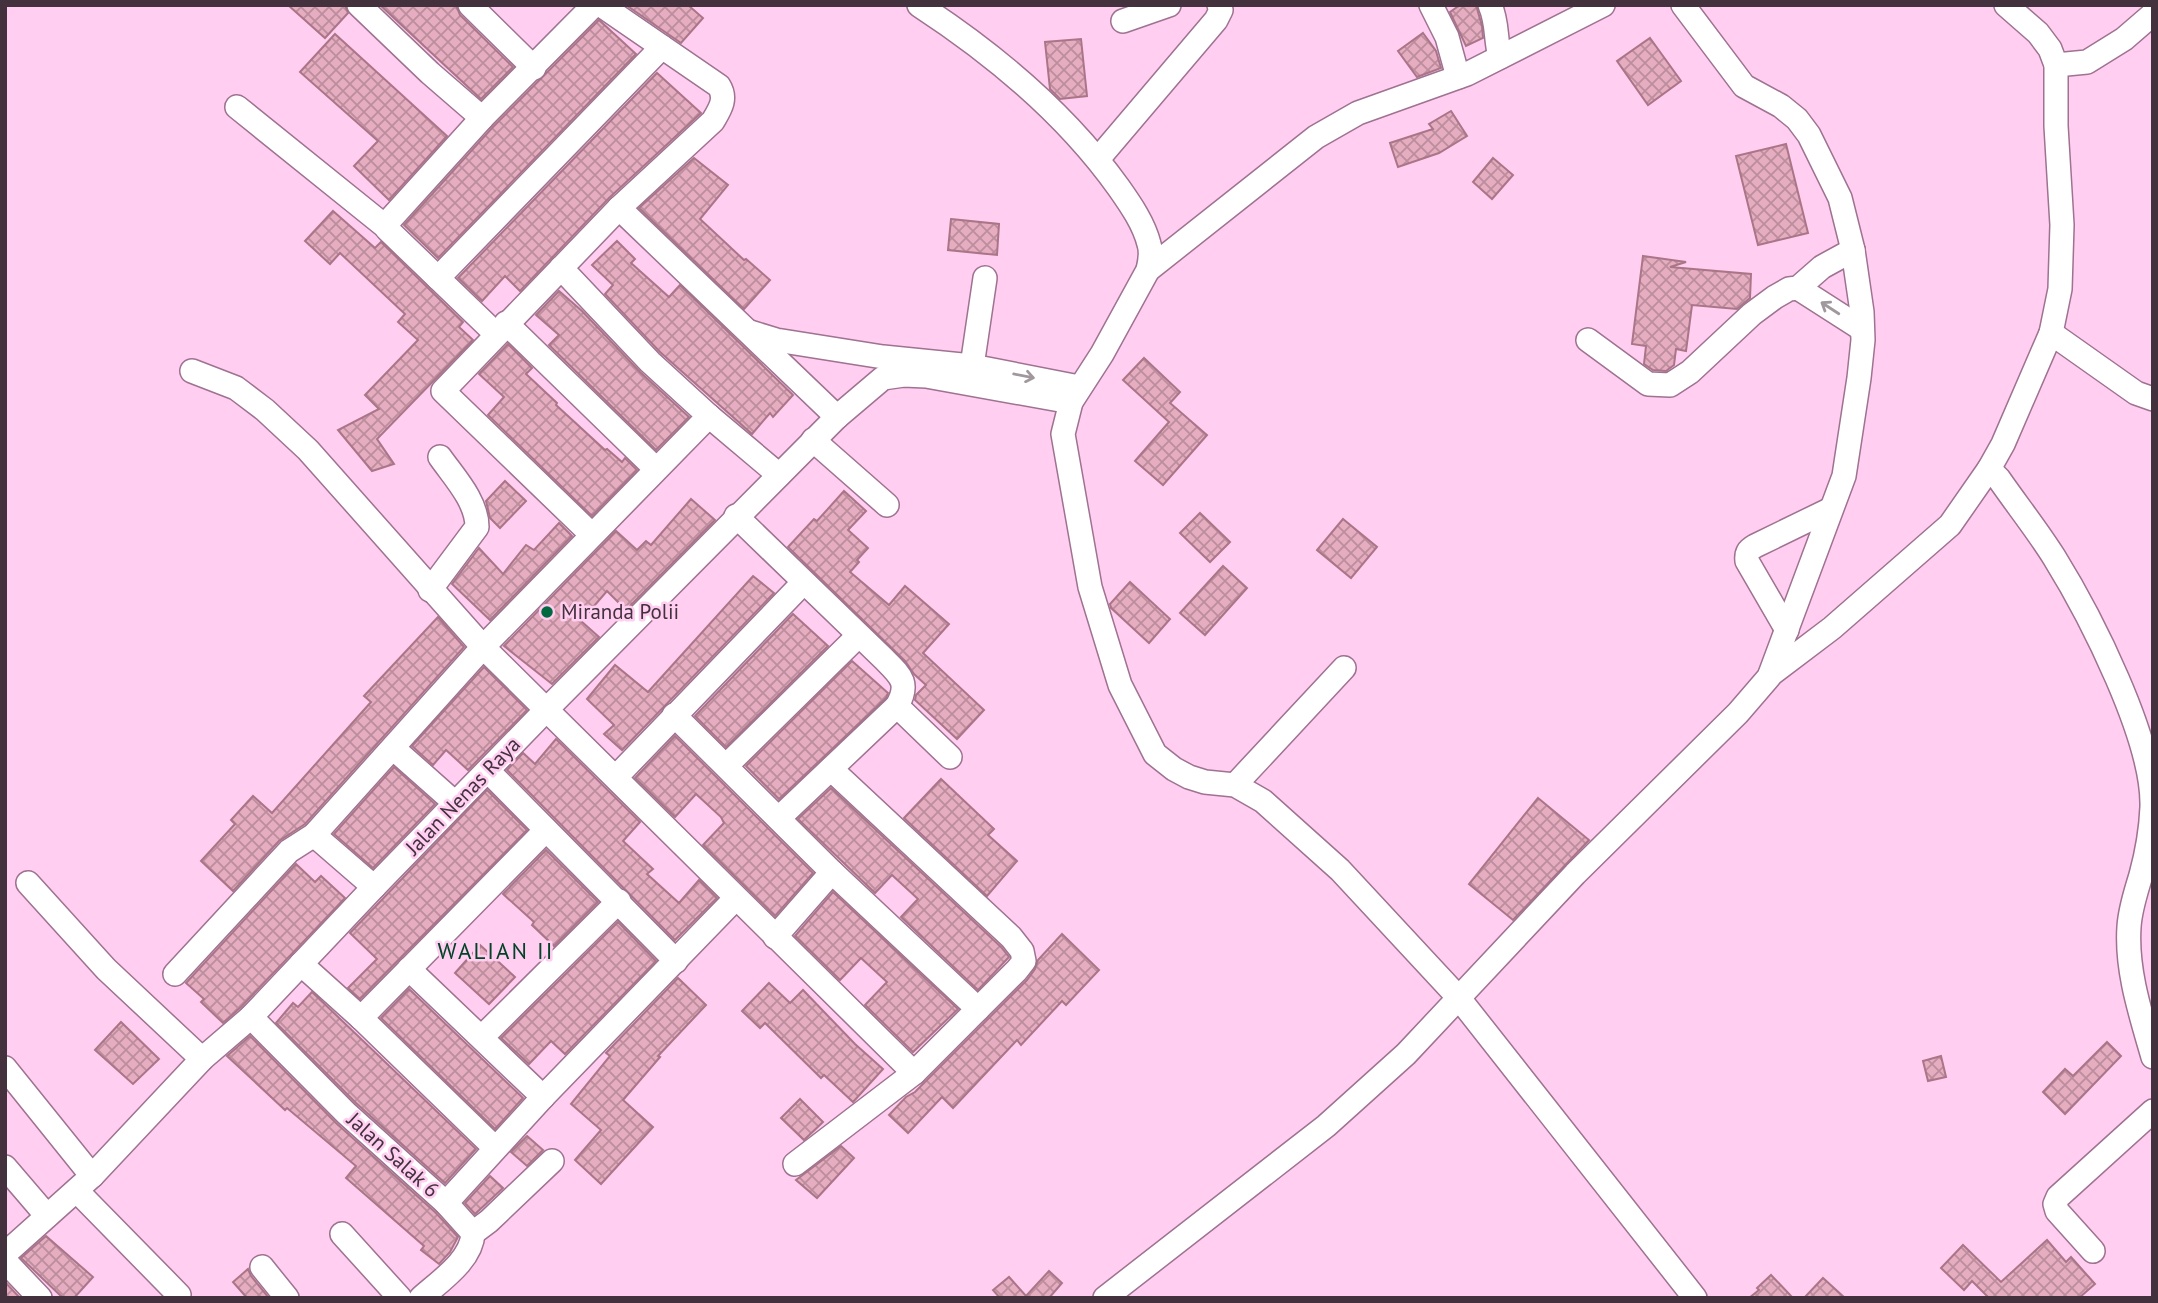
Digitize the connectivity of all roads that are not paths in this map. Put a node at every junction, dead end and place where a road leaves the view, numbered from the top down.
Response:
1 (359, 5) edge
2 (470, 5) edge
3 (594, 5) edge
4 (601, 5) edge
5 (919, 5) edge
6 (1169, 5) edge
7 (1219, 5) edge
8 (1431, 5) edge
9 (1490, 5) edge
10 (1603, 5) edge
11 (1683, 5) edge
12 (2006, 5) edge
13 (2153, 14) edge
14 (1123, 21) dead end
15 (662, 47) junction
16 (1500, 57) junction
17 (2056, 65) junction
18 (534, 68) junction
19 (1458, 76) junction
20 (237, 107) dead end
21 (482, 118) junction
22 (1098, 159) junction
23 (619, 208) junction
24 (386, 227) junction
25 (1853, 250) junction
26 (561, 268) junction
27 (1147, 270) junction
28 (438, 278) junction
29 (985, 278) dead end
30 (1798, 288) junction
31 (501, 328) junction
32 (1862, 329) junction
33 (750, 332) junction
34 (2051, 333) junction
35 (1588, 340) dead end
36 (972, 366) junction
37 (883, 367) junction
38 (192, 371) dead end
39 (1075, 394) junction
40 (2153, 399) edge
41 (709, 416) junction
42 (837, 417) junction
43 (813, 440) junction
44 (440, 457) dead end
45 (656, 469) junction
46 (1989, 469) junction
47 (779, 475) junction
48 (887, 505) dead end
49 (1829, 510) junction
50 (736, 516) junction
51 (591, 534) junction
52 (803, 583) junction
53 (430, 590) junction
54 (1787, 630) junction
55 (858, 636) junction
56 (483, 647) junction
57 (1344, 668) dead end
58 (1769, 677) junction
59 (897, 706) junction
60 (547, 709) junction
61 (674, 715) junction
62 (393, 748) junction
63 (950, 757) dead end
64 (726, 766) junction
65 (831, 769) junction
66 (489, 772) junction
67 (616, 777) junction
68 (1235, 785) junction
69 (455, 803) junction
70 (779, 818) junction
71 (546, 830) junction
72 (314, 835) junction
73 (832, 872) junction
74 (28, 883) dead end
75 (374, 887) junction
76 (736, 898) junction
77 (619, 901) junction
78 (775, 937) junction
79 (676, 961) junction
80 (301, 964) junction
81 (409, 969) junction
82 (175, 974) dead end
83 (1458, 997) junction
84 (978, 1009) junction
85 (251, 1017) junction
86 (361, 1018) junction
87 (482, 1037) junction
88 (2153, 1057) edge
89 (202, 1059) junction
90 (5, 1068) edge
91 (914, 1073) junction
92 (542, 1097) junction
93 (2153, 1111) edge
94 (495, 1148) junction
95 (552, 1160) dead end
96 (794, 1164) dead end
97 (5, 1167) edge
98 (84, 1183) junction
99 (446, 1203) junction
100 (47, 1216) junction
101 (473, 1233) junction
102 (342, 1234) dead end
103 (2093, 1251) dead end
104 (5, 1254) edge
105 (5, 1261) edge
106 (262, 1267) dead end
107 (179, 1294) dead end
108 (40, 1298) edge
109 (287, 1298) edge
110 (400, 1298) edge
111 (421, 1298) edge
112 (1105, 1298) edge
113 (1695, 1298) edge

1 - 21 street
2 - 18 street
3 - 18 street
4 - 15 street
5 - 22 street
6 - 14 street
7 - 22 street
8 - 19 street
9 - 16 street
10 - 16 street
11 - 25 street
12 - 17 street
13 - 17 street
15 - 23 street
15 - 28 street
16 - 19 street
17 - 34 street
18 - 21 street
19 - 27 street
20 - 24 street
21 - 24 street
22 - 27 street
23 - 26 street
23 - 33 street
24 - 28 street
25 - 30 street
25 - 32 street
26 - 31 street
26 - 41 street
27 - 39 street
28 - 31 street
29 - 36 street
32 -> 30 street
30 - 35 street
31 - 45 street
31 - 51 street
32 - 49 street
33 - 37 street
33 - 42 street
34 - 40 street
34 - 46 street
36 - 37 street
36 -> 39 street
37 - 39 street
37 - 42 street, Jalan Nenas Raya
38 - 53 street
39 - 68 street
41 - 45 street
41 - 47 street
42 - 43 street, Jalan Nenas Raya
43 - 47 street, Jalan Nenas Raya
43 - 48 street
44 - 53 street
45 - 51 street
46 - 58 street
46 - 88 street
47 - 50 street, Jalan Nenas Raya
49 - 54 street
49 - 54 street
50 - 52 street
50 - 60 street, Jalan Nenas Raya
51 - 56 street
52 - 55 street
52 - 61 street
53 - 56 street
54 - 58 street
55 - 59 street
55 - 64 street
56 - 60 street
56 - 62 street
57 - 68 street
58 - 83 street
59 - 63 street
59 - 65 street
60 - 66 street, Jalan Nenas Raya
60 - 67 street
61 - 64 street
61 - 67 street
62 - 69 street
62 - 72 street
64 - 70 street
65 - 70 street
65 - 84 street
66 - 69 street, Jalan Nenas Raya
66 - 71 street
67 - 76 street
68 - 83 street
69 - 75 street, Jalan Nenas Raya
70 - 73 street
71 - 77 street
71 - 81 street
72 - 75 street
72 - 82 street
73 - 78 street
73 - 84 street
74 - 89 street
75 - 80 street, Jalan Nenas Raya
76 - 78 street
76 - 79 street
77 - 79 street
77 - 87 street
78 - 91 street
79 - 92 street
80 - 85 street, Jalan Nenas Raya
80 - 86 street
81 - 86 street
81 - 87 street
83 - 112 street
83 - 113 street
84 - 91 street
85 - 89 street, Jalan Nenas Raya
85 - 99 street, Jalan Salak 6
86 - 94 street
87 - 92 street
89 - 98 street, Jalan Nenas Raya
90 - 98 street
91 - 96 street
92 - 94 street
93 - 103 street
94 - 99 street
95 - 101 street
97 - 100 street
98 - 100 street, Jalan Nenas Raya
98 - 107 street
99 - 101 street, Jalan Salak 6
100 - 104 street, Jalan Nenas Raya
101 - 111 street
102 - 110 street
105 - 108 street
106 - 109 street

